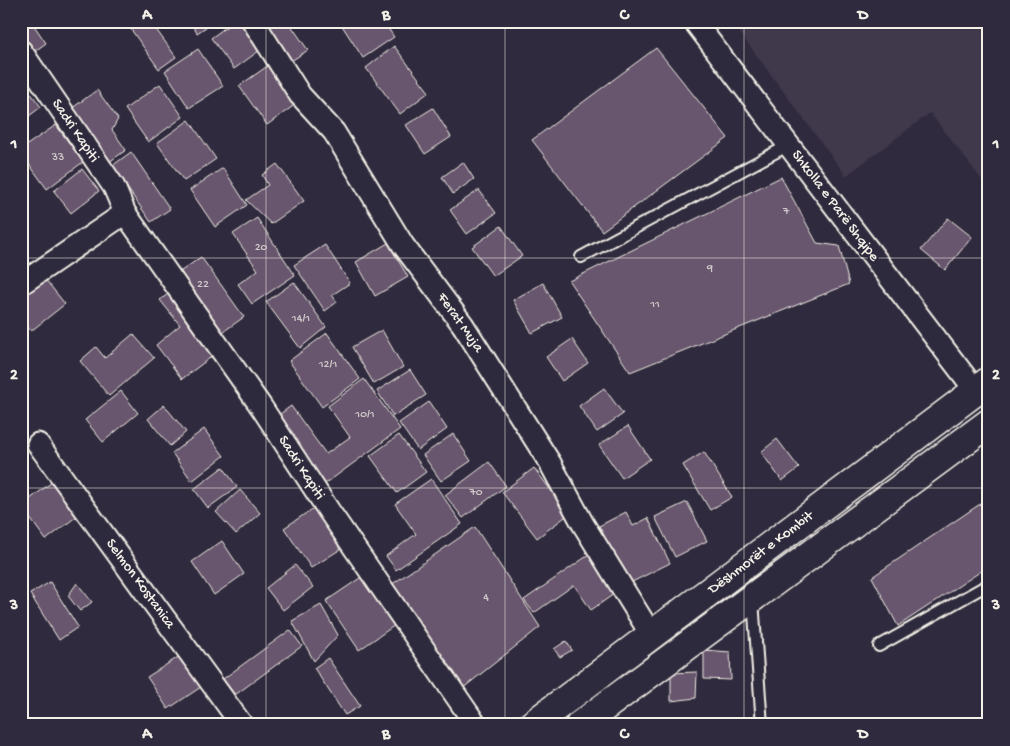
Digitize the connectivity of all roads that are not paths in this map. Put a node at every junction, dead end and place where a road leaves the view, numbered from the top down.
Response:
1 (253, 21) edge
2 (694, 21) edge
3 (21, 51) edge
4 (789, 145) junction
5 (125, 213) junction
6 (581, 257) dead end
7 (21, 284) edge
8 (983, 386) edge
9 (989, 423) edge
10 (38, 444) dead end
11 (989, 584) edge
12 (753, 597) junction
13 (652, 636) junction
14 (879, 646) dead end
15 (590, 682) junction
16 (606, 711) junction
17 (242, 725) edge
18 (476, 725) edge
19 (532, 725) edge
20 (580, 725) edge
21 (762, 725) edge

1 - 13 street, Ferat Muja
2 - 4 street, Shkolla e Parë Shqipe
3 - 5 street, Sadri Kapiti
4 - 6 lane
4 - 8 street, Shkolla e Parë Shqipe
5 - 7 street
5 - 18 street, Sadri Kapiti
8 - 13 street, Dëshmorët e Kombit
9 - 12 street, Dëshmorët e Kombit
10 - 17 street, Selmon Kostanica
11 - 14 lane
12 - 16 street, Dëshmorët e Kombit
12 - 21 lane
13 - 15 street, Dëshmorët e Kombit
15 - 16 street
15 - 19 street, Dëshmorët e Kombit
16 - 20 street, Dëshmorët e Kombit

